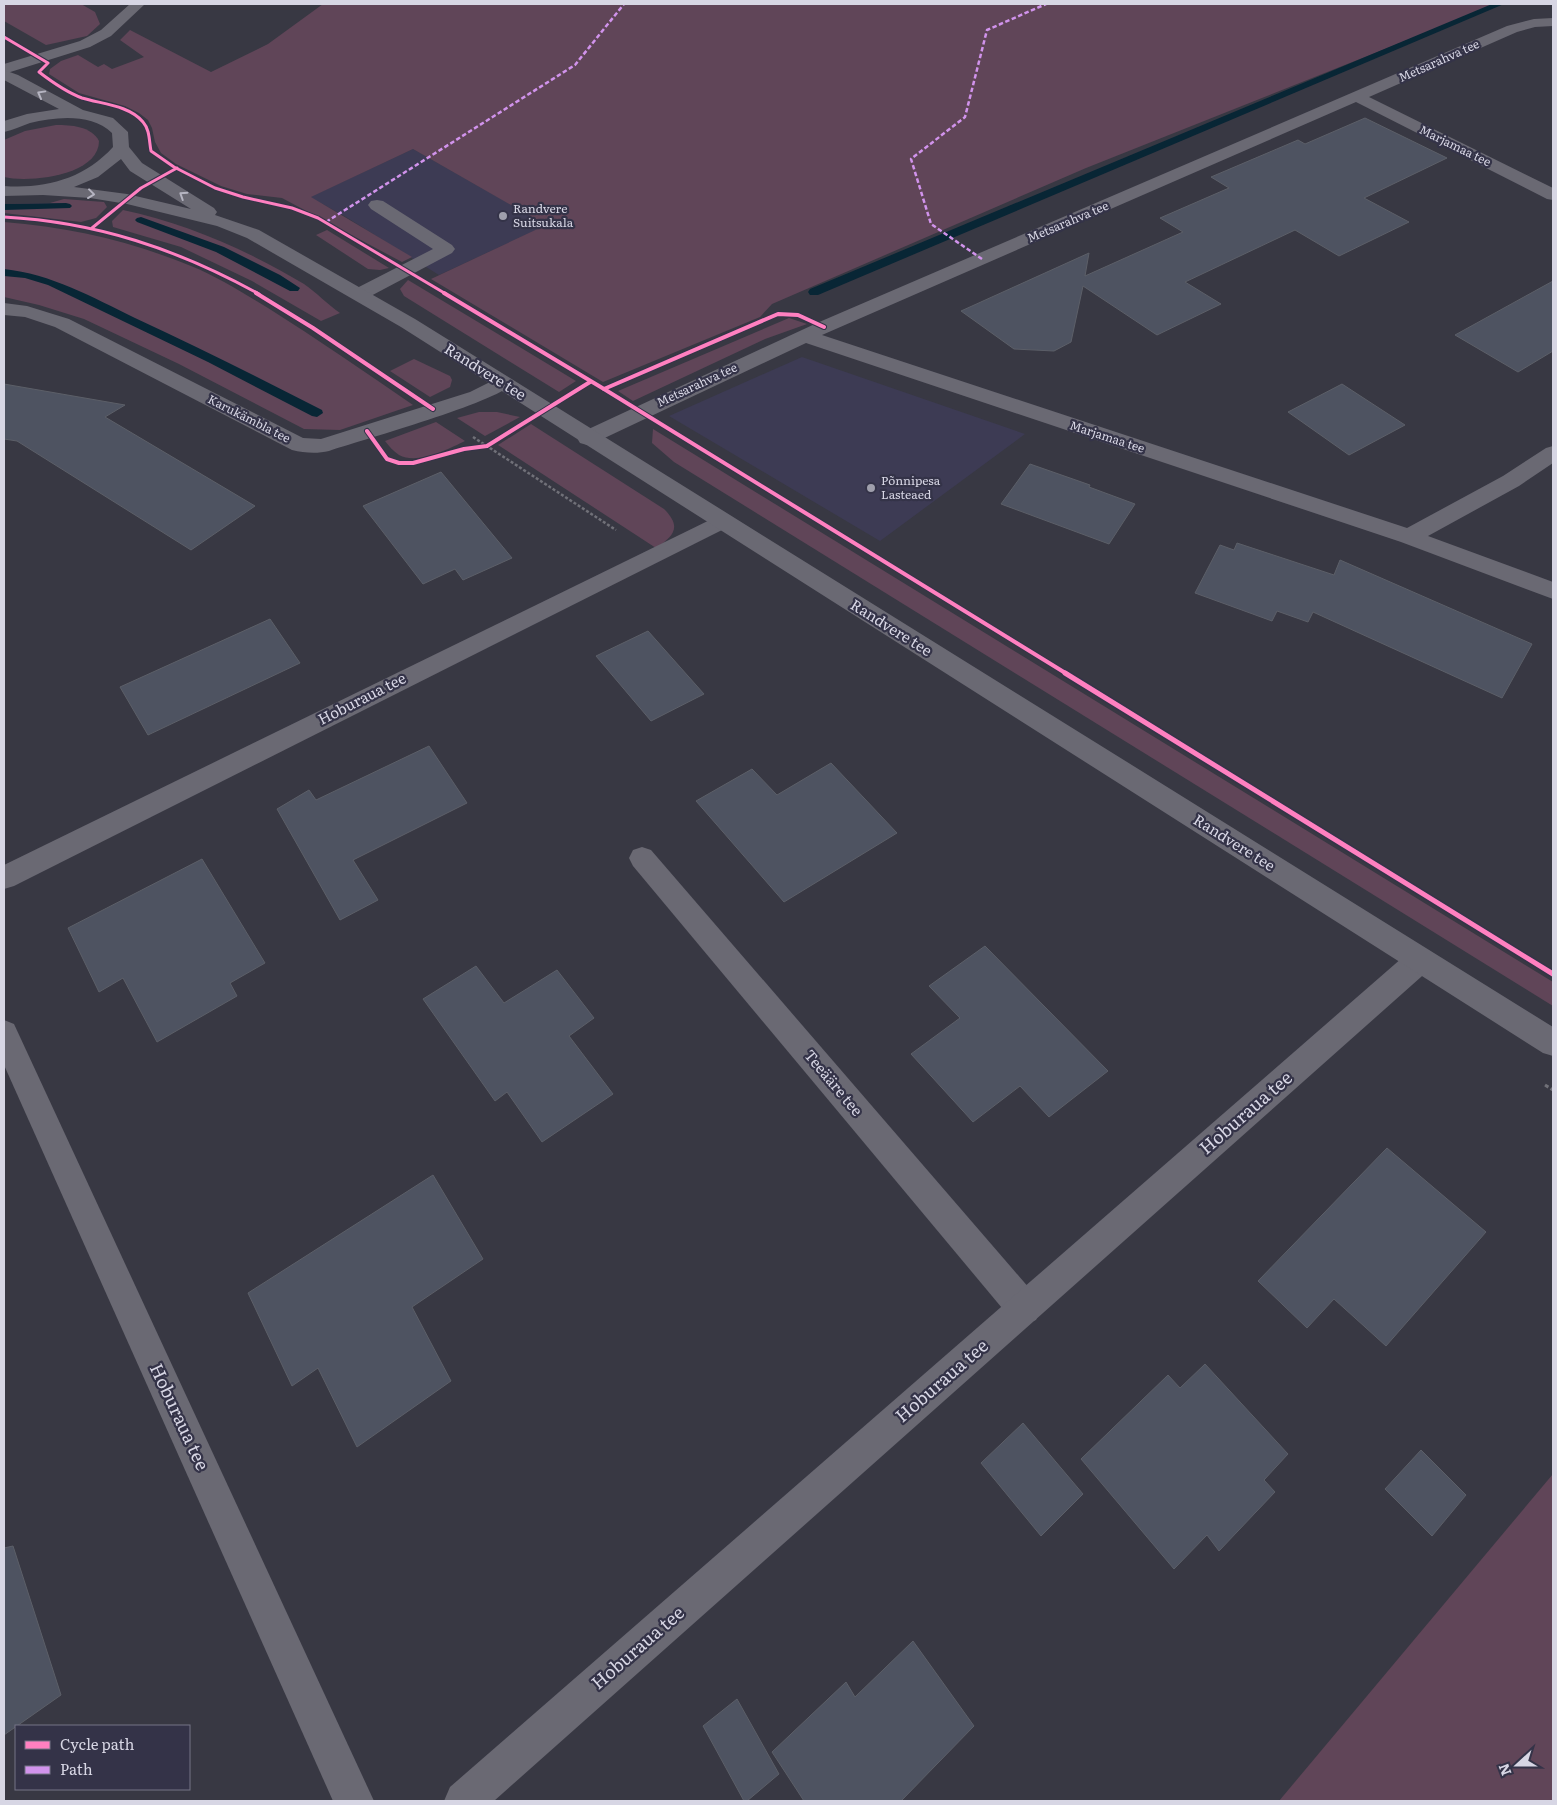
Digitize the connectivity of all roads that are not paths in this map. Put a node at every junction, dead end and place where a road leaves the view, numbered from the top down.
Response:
1 (138, 4) edge
2 (1553, 22) edge
3 (4, 69) edge
4 (4, 76) edge
5 (1356, 97) junction
6 (78, 114) junction
7 (4, 127) edge
8 (121, 148) junction
9 (43, 190) junction
10 (4, 191) edge
11 (1553, 195) edge
12 (377, 206) dead end
13 (224, 222) junction
14 (360, 294) junction
15 (4, 309) edge
16 (805, 336) junction
17 (503, 383) junction
18 (587, 438) junction
19 (1553, 453) edge
20 (720, 522) junction
21 (1409, 537) junction
22 (1553, 590) edge
23 (642, 858) dead end
24 (4, 878) edge
25 (1420, 960) junction
26 (4, 1033) edge
27 (1553, 1043) edge
28 (1024, 1308) junction
29 (354, 1801) edge
30 (464, 1801) edge

1 - 3 street
2 - 5 street, Metsarahva tee
6 -> 4 street
5 - 11 street, Marjamaa tee
5 - 16 street, Metsarahva tee
6 - 7 street, Randvere tee
6 - 8 street, Randvere tee
8 - 9 street, Randvere tee
13 -> 8 street, Randvere tee
9 - 10 street, Randvere tee
9 -> 13 street, Randvere tee
12 - 14 street
13 - 14 street, Randvere tee
14 - 17 street, Randvere tee
15 - 17 street, Karukämbla tee
16 - 18 street, Metsarahva tee
16 - 21 street, Marjamaa tee
17 - 18 street, Randvere tee
18 - 20 street, Randvere tee
19 - 21 street
20 - 24 street, Hoburaua tee
20 - 25 street, Randvere tee
21 - 22 street, Marjamaa tee
23 - 28 street, Teeääre tee
25 - 27 street, Randvere tee
25 - 28 street, Hoburaua tee
26 - 29 street, Hoburaua tee
28 - 30 street, Hoburaua tee

